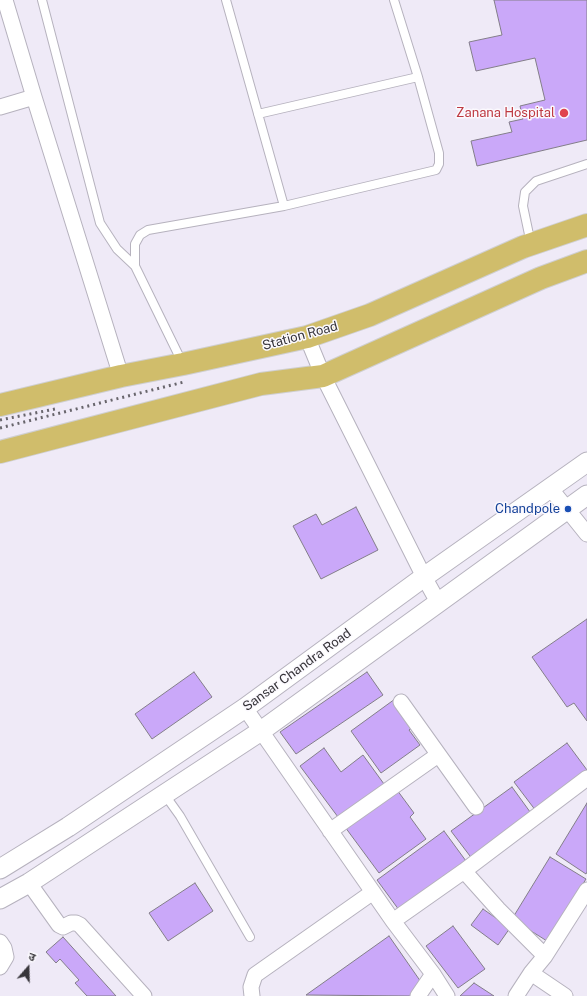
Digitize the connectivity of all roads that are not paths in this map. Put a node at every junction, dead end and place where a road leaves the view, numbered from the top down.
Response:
1 (5, 0) edge
2 (42, 0) edge
3 (226, 0) edge
4 (394, 0) edge
5 (418, 77) junction
6 (34, 97) junction
7 (0, 107) edge
8 (258, 114) junction
9 (587, 164) edge
10 (284, 206) junction
11 (587, 225) edge
12 (531, 244) junction
13 (587, 261) edge
14 (135, 266) junction
15 (307, 337) junction
16 (183, 364) junction
17 (121, 376) junction
18 (323, 376) junction
19 (0, 405) edge
20 (0, 452) edge
21 (587, 462) edge
22 (550, 488) junction
23 (587, 495) edge
24 (568, 510) junction
25 (587, 534) edge
26 (424, 577) junction
27 (438, 602) junction
28 (401, 702) dead end
29 (245, 708) junction
30 (261, 731) junction
31 (438, 755) junction
32 (587, 778) edge
33 (165, 795) junction
34 (476, 807) dead end
35 (330, 831) junction
36 (0, 869) edge
37 (464, 870) junction
38 (29, 883) junction
39 (587, 890) edge
40 (373, 892) junction
41 (0, 899) edge
42 (393, 920) junction
43 (250, 937) dead end
44 (0, 942) edge
45 (544, 956) junction
46 (0, 967) edge
47 (531, 973) junction
48 (433, 974) junction
49 (144, 996) edge
50 (252, 996) edge
51 (418, 996) edge
52 (447, 996) edge
53 (516, 996) edge
54 (565, 996) edge

1 - 6 street
2 - 14 lane
3 - 8 lane
4 - 5 lane
5 - 8 lane
5 - 10 lane
6 - 7 street
6 - 17 street
8 - 10 lane
9 - 12 lane
10 - 14 lane
11 - 12 main road, Station Road
12 - 15 main road, Station Road
13 - 18 main road
14 - 16 lane
15 - 16 main road, Station Road
15 - 18 street
16 - 17 main road, Station Road
17 - 19 main road, Station Road
18 - 20 main road
18 - 26 street
21 - 22 street, Sansar Chandra Road
22 - 24 street
22 - 26 street, Sansar Chandra Road
23 - 24 street
24 - 25 street
24 - 27 street
26 - 27 street
26 - 29 street, Sansar Chandra Road
27 - 30 street
28 - 31 street
29 - 30 street
29 - 36 street, Sansar Chandra Road
30 - 33 street
30 - 35 street
31 - 34 street
31 - 35 street
32 - 37 street
33 - 38 street
33 - 43 lane
35 - 40 street
37 - 42 street
37 - 45 street
38 - 41 street
38 - 49 street
39 - 45 street
40 - 42 street
40 - 50 street
42 - 48 street
44 - 46 street
45 - 47 street
47 - 53 street
47 - 54 street
48 - 51 street
48 - 52 street

